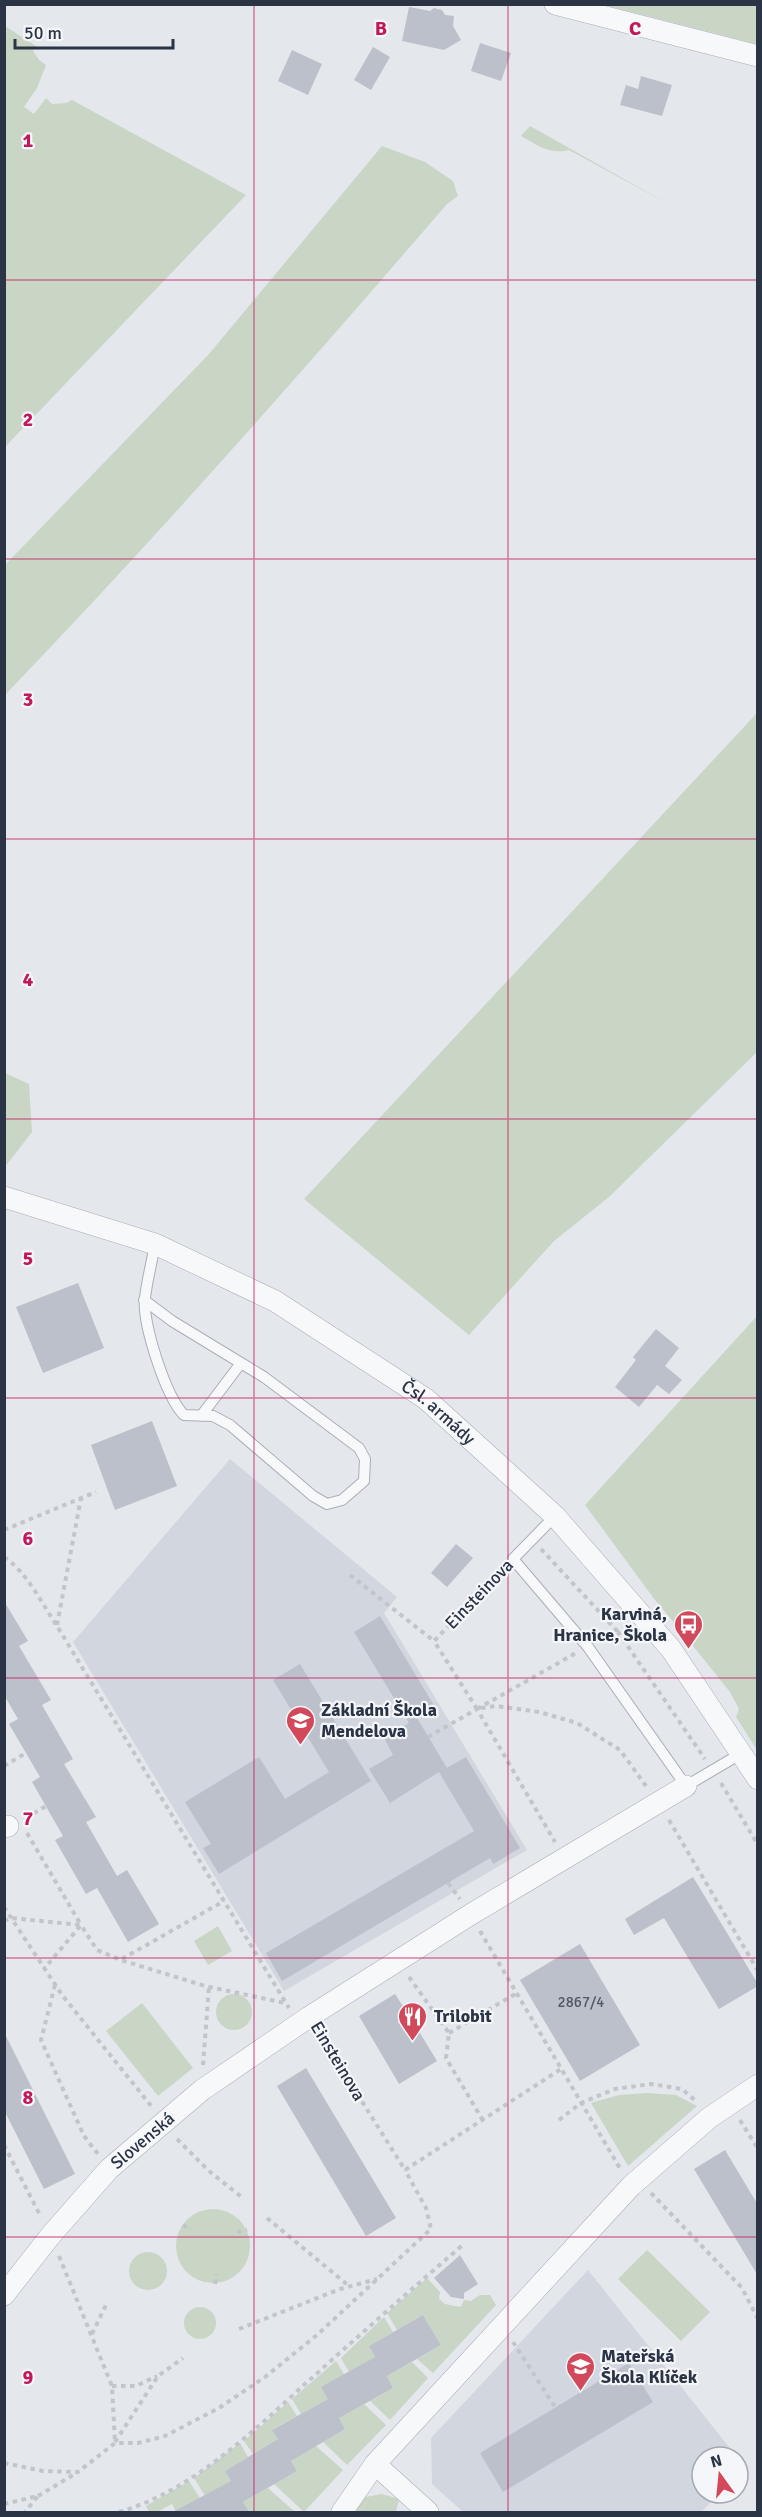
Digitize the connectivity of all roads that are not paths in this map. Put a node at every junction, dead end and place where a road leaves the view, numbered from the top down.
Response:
1 (555, 4) edge
2 (758, 56) edge
3 (4, 1197) edge
4 (155, 1244) junction
5 (144, 1300) junction
6 (241, 1363) junction
7 (201, 1416) junction
8 (555, 1516) junction
9 (742, 1753) junction
10 (758, 1779) edge
11 (686, 1786) junction
12 (304, 2021) joint
13 (758, 2085) edge
14 (4, 2295) edge
15 (375, 2464) junction
16 (342, 2512) edge
17 (428, 2512) edge

1 - 2 street
3 - 4 street, Čsl. armády
4 - 5 lane
4 - 8 street, Čsl. armády
5 - 6 lane
5 - 7 lane
6 - 7 lane
6 - 7 lane
8 - 9 street, Čsl. armády
8 - 11 lane, Einsteinova
9 - 10 street, Čsl. armády
9 - 11 lane, Einsteinova
11 - 12 street, Einsteinova
12 - 14 street, Slovenská
13 - 15 street
15 - 16 street
15 - 17 street

